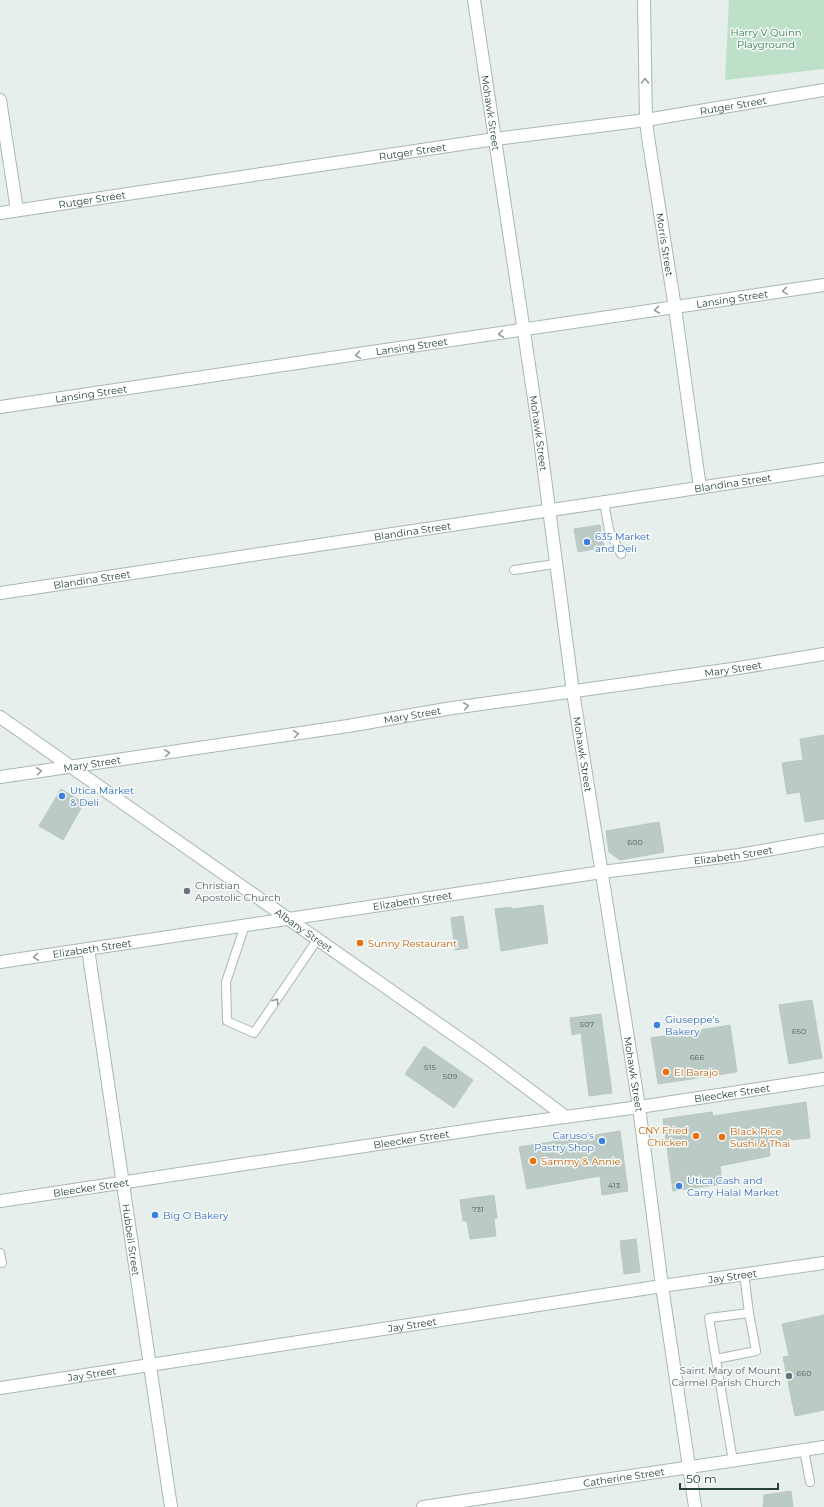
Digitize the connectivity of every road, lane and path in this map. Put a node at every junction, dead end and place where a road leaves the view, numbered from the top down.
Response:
1 (474, 0) edge
2 (644, 0) edge
3 (824, 90) edge
4 (0, 100) edge
5 (646, 120) junction
6 (494, 139) junction
7 (17, 210) junction
8 (0, 213) edge
9 (824, 285) edge
10 (675, 308) junction
11 (522, 330) junction
12 (0, 407) edge
13 (824, 469) edge
14 (700, 488) junction
15 (604, 502) junction
16 (548, 511) junction
17 (620, 554) dead end
18 (555, 564) junction
19 (514, 570) dead end
20 (0, 593) edge
21 (824, 654) edge
22 (572, 692) junction
23 (0, 717) edge
24 (71, 767) junction
25 (0, 777) edge
26 (824, 840) edge
27 (602, 872) junction
28 (286, 919) junction
29 (245, 925) junction
30 (317, 940) junction
31 (88, 949) junction
32 (0, 962) edge
33 (824, 1079) edge
34 (639, 1107) junction
35 (566, 1117) junction
36 (123, 1183) junction
37 (0, 1201) edge
38 (0, 1253) edge
39 (2, 1263) dead end
40 (824, 1263) edge
41 (744, 1274) junction
42 (662, 1286) junction
43 (749, 1313) junction
44 (716, 1359) junction
45 (150, 1365) junction
46 (0, 1388) edge
47 (824, 1447) edge
48 (804, 1450) junction
49 (733, 1461) junction
50 (688, 1467) junction
51 (810, 1482) dead end
52 (481, 1503) edge
53 (440, 1506) edge
54 (171, 1507) edge
55 (423, 1507) edge
56 (694, 1507) edge

1 - 6 street, Mohawk Street
5 -> 2 street, Morris Street
3 - 5 street, Rutger Street
4 - 7 street
5 - 6 street, Rutger Street
5 - 10 street, Morris Street
6 - 7 street, Rutger Street
6 - 11 street, Mohawk Street
7 - 8 street, Rutger Street
9 -> 10 street, Lansing Street
10 -> 11 street, Lansing Street
10 - 14 street, Morris Street
11 -> 12 street, Lansing Street
11 - 16 street, Mohawk Street
13 - 14 street, Blandina Street
14 - 15 street, Blandina Street
15 - 16 street, Blandina Street
15 - 17 lane
16 - 18 street, Mohawk Street
16 - 20 street, Blandina Street
18 - 19 lane
18 - 22 street, Mohawk Street
21 - 22 street, Mary Street
24 -> 22 street, Mary Street
22 - 27 street, Mohawk Street
23 - 24 street, Albany Street
25 -> 24 street, Mary Street
24 - 28 street, Albany Street
26 - 27 street, Elizabeth Street
27 - 28 street, Elizabeth Street
27 - 34 street, Mohawk Street
28 - 29 street, Elizabeth Street
28 - 30 street, Albany Street
29 -> 30 lane
29 - 31 street, Elizabeth Street
30 - 35 street, Albany Street
31 -> 32 street, Elizabeth Street
31 - 36 street, Hubbell Street
33 - 34 street, Bleecker Street
34 - 35 street, Bleecker Street
34 - 42 street, Mohawk Street
35 - 36 street, Bleecker Street
36 - 37 street, Bleecker Street
36 - 45 street, Hubbell Street
38 - 39 lane
40 - 41 street, Jay Street
41 - 42 street, Jay Street
41 - 43 lane
42 - 45 street, Jay Street
42 - 50 street, Mohawk Street
43 - 44 lane
43 - 44 lane
44 - 49 lane
45 - 46 street, Jay Street
45 - 54 street, Hubbell Street
47 - 48 street, Catherine Street
48 - 49 street, Catherine Street
48 - 51 lane
49 - 50 street, Catherine Street
50 - 52 street, Catherine Street
50 - 56 street, Mohawk Street
52 - 53 street, Catherine Street
53 - 55 street, Catherine Street

